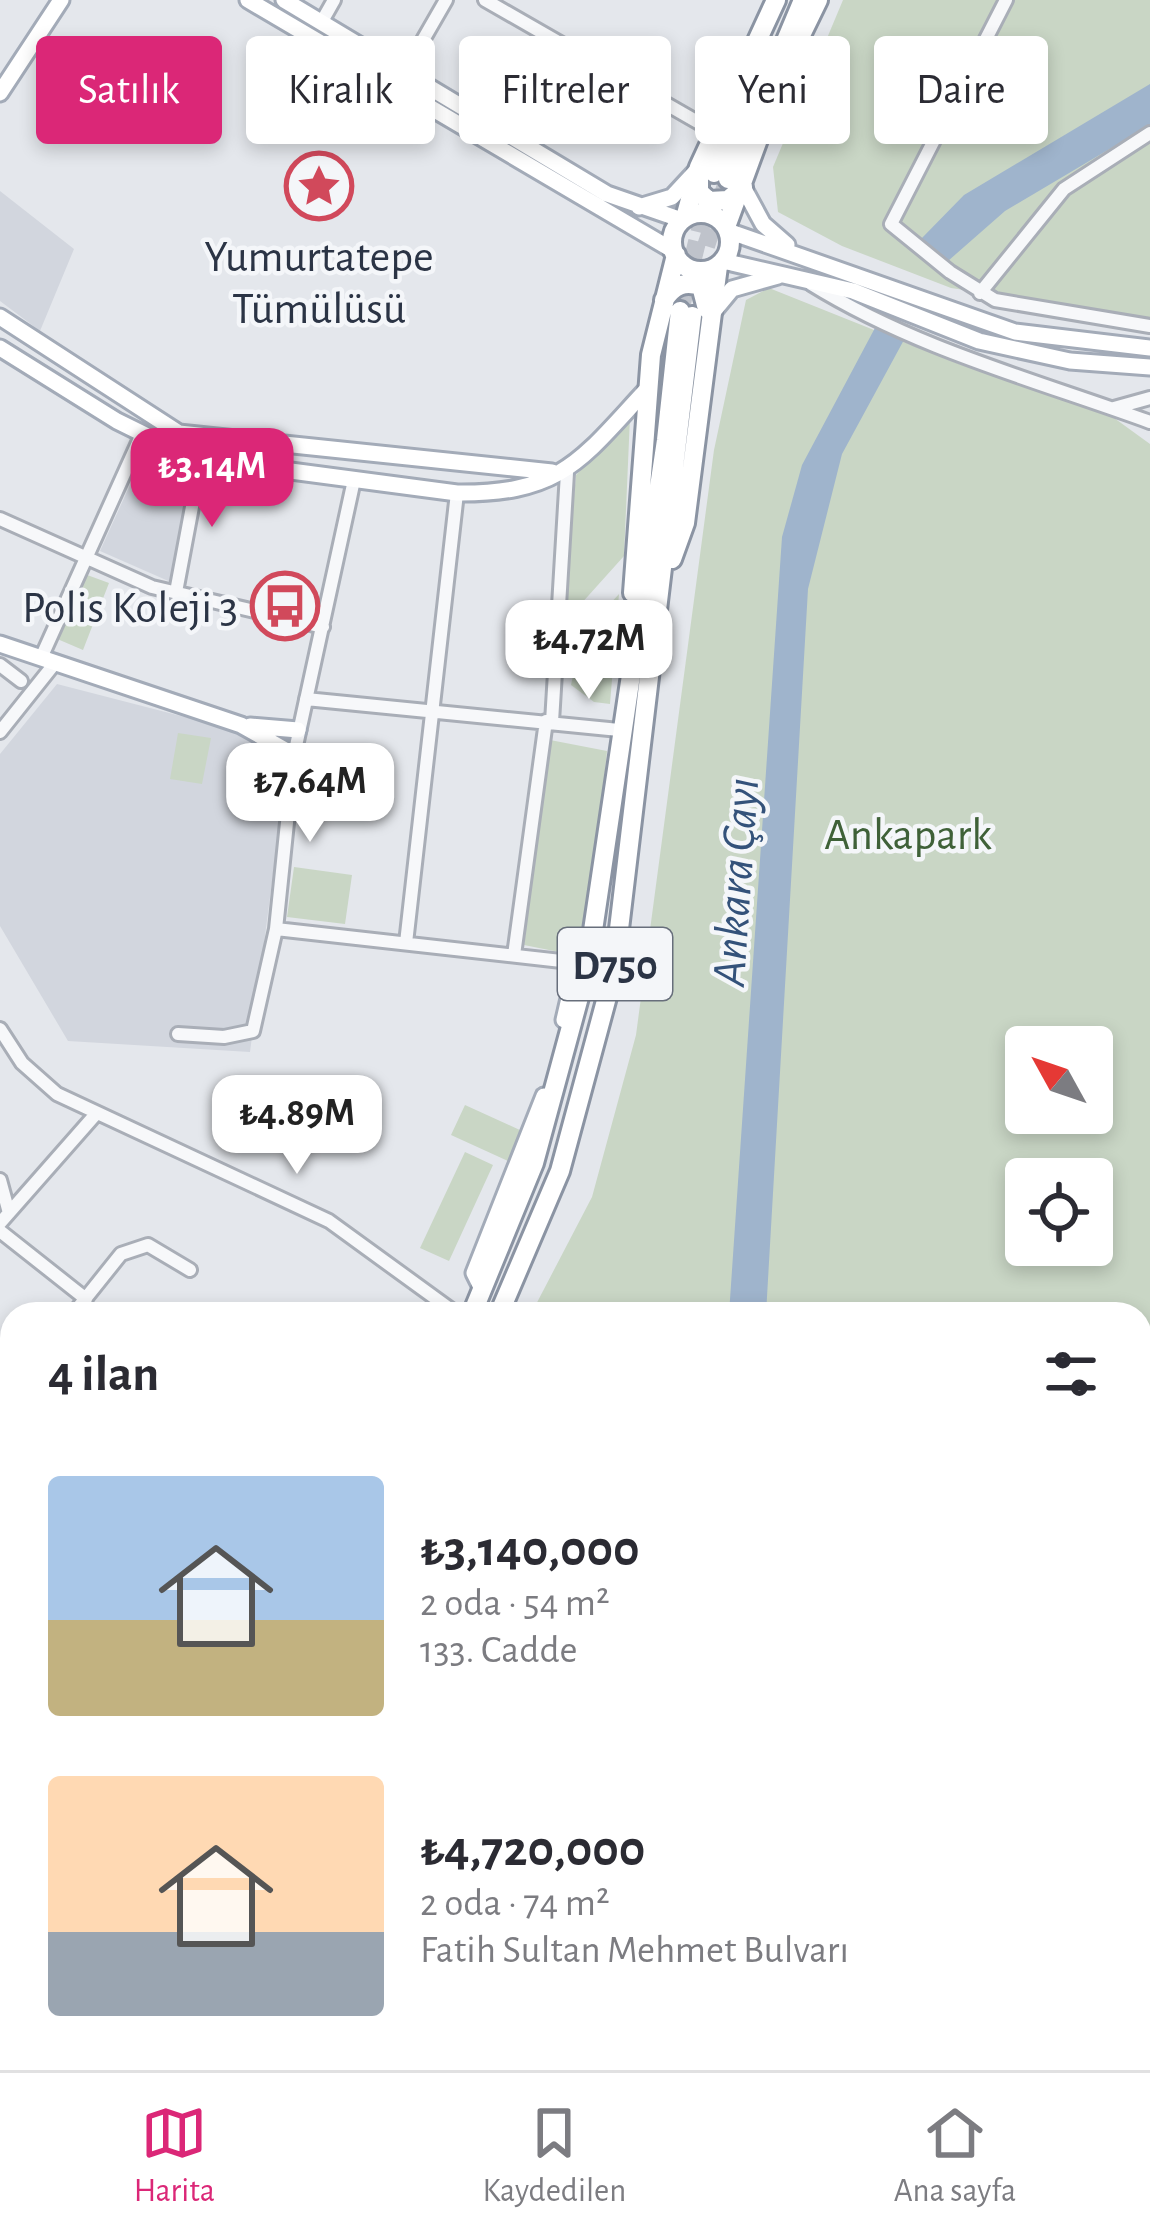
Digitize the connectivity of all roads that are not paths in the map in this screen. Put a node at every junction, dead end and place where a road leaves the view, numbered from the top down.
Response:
1 (61, 0) edge
2 (248, 0) edge
3 (284, 0) edge
4 (334, 0) edge
5 (446, 0) edge
6 (485, 0) edge
7 (776, 0) edge
8 (789, 0) edge
9 (803, 0) edge
10 (818, 0) edge
11 (1006, 0) edge
12 (321, 22) junction
13 (344, 36) edge
14 (425, 36) edge
15 (759, 36) edge
16 (435, 91) edge
17 (0, 93) edge
18 (695, 121) edge
19 (1150, 133) edge
20 (717, 144) edge
21 (721, 176) junction
22 (637, 208) junction
23 (684, 219) junction
24 (727, 229) junction
25 (675, 253) junction
26 (800, 254) junction
27 (720, 263) junction
28 (795, 274) junction
29 (980, 293) junction
30 (886, 294) junction
31 (844, 304) junction
32 (659, 306) junction
33 (1025, 308) junction
34 (693, 315) junction
35 (0, 317) edge
36 (844, 322) dead end
37 (1150, 326) edge
38 (1002, 328) junction
39 (0, 348) edge
40 (1150, 348) edge
41 (1150, 367) edge
42 (647, 388) junction
43 (1150, 398) edge
44 (1112, 409) junction
45 (1150, 422) edge
46 (142, 434) junction
47 (201, 459) junction
48 (567, 473) junction
49 (354, 480) junction
50 (457, 493) junction
51 (0, 519) edge
52 (84, 560) junction
53 (176, 592) junction
54 (323, 627) junction
55 (635, 630) junction
56 (0, 644) edge
57 (48, 661) junction
58 (0, 665) edge
59 (21, 681) dead end
60 (305, 700) junction
61 (434, 709) junction
62 (549, 721) junction
63 (241, 725) junction
64 (298, 730) junction
65 (619, 730) junction
66 (0, 732) edge
67 (293, 755) junction
68 (276, 929) junction
69 (406, 943) junction
70 (514, 955) junction
71 (588, 964) junction
72 (0, 1029) edge
73 (178, 1034) dead end
74 (95, 1115) junction
75 (0, 1180) edge
76 (3, 1222) edge
77 (190, 1270) dead end
78 (86, 1299) junction
79 (83, 1302) edge
80 (440, 1302) edge
81 (477, 1302) edge
82 (504, 1302) edge

1 - 17 main road
2 - 25 main road
3 - 12 main road
4 - 12 street
5 - 14 street
6 - 18 street
7 - 15 highway
8 - 21 highway
9 - 21 highway
10 - 21 highway
11 - 29 street
12 - 13 main road
16 - 22 main road
19 - 29 street
20 - 21 highway
21 - 22 main road
21 - 23 highway
21 - 24 highway
21 - 26 main road
22 - 23 main road
23 - 24 highway
23 - 25 highway
24 - 26 main road
24 - 27 highway
25 - 27 highway
25 - 32 highway
26 - 30 main road
27 - 28 main road
27 - 34 highway
28 - 30 main road
28 - 31 street
28 - 34 main road
29 - 33 street
30 - 38 main road
30 - 41 main road
31 - 36 street
31 - 44 street
32 - 34 highway
32 - 42 highway
33 - 37 street
33 - 38 street
34 - 55 highway, D750
34 - 82 highway, D750
35 - 48 main road
38 - 40 main road
39 - 46 main road
42 - 48 main road
42 - 55 highway
43 - 44 street
44 - 45 street
46 - 47 main road
46 - 52 street
47 - 49 main road
47 - 53 street
48 - 50 main road
48 - 62 street
49 - 50 main road
49 - 54 street
50 - 61 street
51 - 52 street
52 - 53 street
52 - 57 street
53 - 54 street
54 - 60 street
55 - 65 highway, D750
56 - 57 main road
57 - 63 main road
57 - 66 street
58 - 59 street
60 - 61 street
60 - 64 street
61 - 62 street
61 - 69 street
62 - 65 street
62 - 70 street
63 - 64 main road
63 - 67 main road
64 - 67 street
65 - 71 highway, D750
67 - 68 street
68 - 69 street
68 - 73 street
69 - 70 street
70 - 71 street
71 - 81 highway, D750
72 - 74 street
74 - 76 street
74 - 80 street
75 - 76 street
76 - 78 street
77 - 78 street
78 - 79 street

